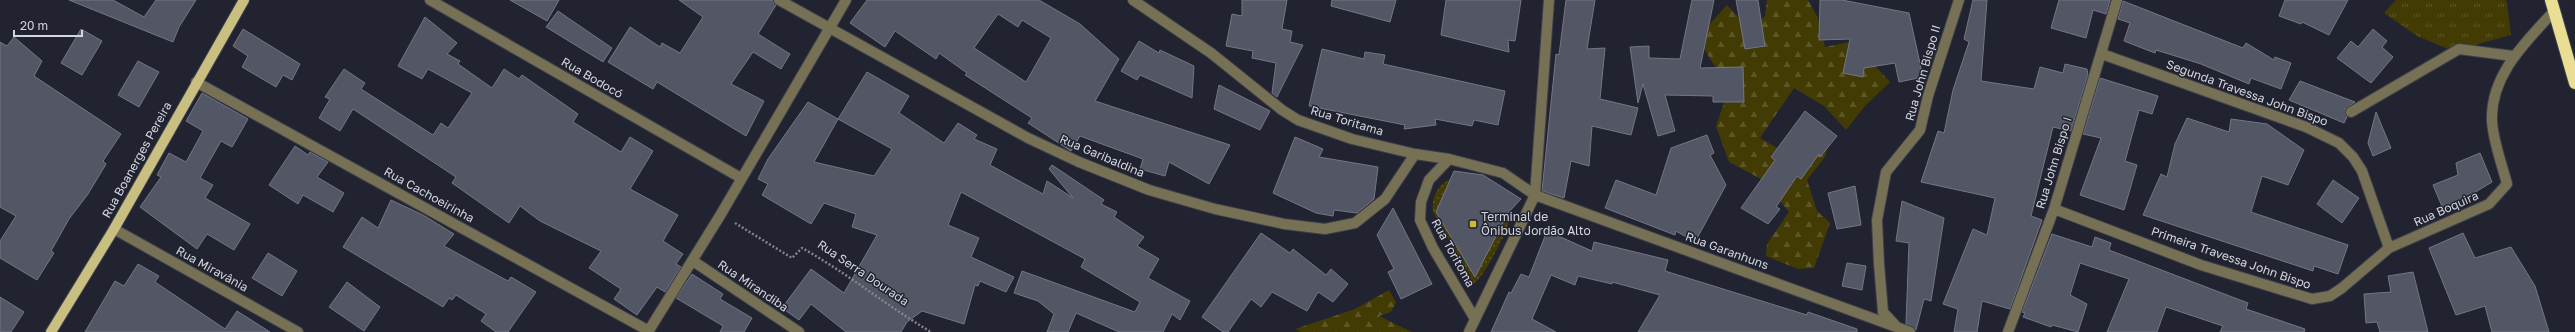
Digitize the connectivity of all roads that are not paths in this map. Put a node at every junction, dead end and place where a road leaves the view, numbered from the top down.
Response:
1 (244, 0) edge
2 (430, 0) edge
3 (779, 0) edge
4 (846, 0) edge
5 (1133, 0) edge
6 (1549, 0) edge
7 (1959, 0) edge
8 (2118, 0) edge
9 (2552, 6) edge
10 (828, 28) junction
11 (2102, 54) junction
12 (2513, 56) junction
13 (196, 82) junction
14 (2575, 83) edge
15 (2352, 112) dead end
16 (1416, 154) junction
17 (1449, 159) junction
18 (742, 178) junction
19 (1534, 195) junction
20 (2054, 209) junction
21 (114, 229) junction
22 (2389, 248) junction
23 (692, 261) junction
24 (1475, 319) junction
25 (1898, 328) junction
26 (51, 332) edge
27 (298, 332) edge
28 (649, 332) edge
29 (799, 332) edge
30 (1469, 332) edge
31 (1910, 332) edge
32 (2008, 332) edge

1 - 13 main road, Rua Boanerges Pereira
2 - 18 street, Rua Bodocó
3 - 10 street, Rua Garibaldina
4 - 10 street
5 - 16 street, Rua Toritama
6 - 19 street
7 - 25 street, Rua John Bispo II
8 - 11 street, Rua John Bispo I
9 - 12 street
9 - 14 highway
10 - 16 street, Rua Garibaldina
10 - 18 street
11 - 20 street, Rua John Bispo I
11 - 22 street, Segunda Travessa John Bispo
12 - 15 street
12 - 22 street, Rua Boquira
13 - 21 main road, Rua Boanerges Pereira
13 - 28 street, Rua Cachoeirinha
16 - 17 street, Rua Toritama
17 - 19 street, Rua Toritama
17 - 24 street, Rua Toritoma
18 - 23 street
19 - 24 street
19 - 25 street, Rua Garanhuns
20 - 22 street, Primeira Travessa John Bispo
20 - 32 street, Rua John Bispo I
21 - 26 main road, Rua Boanerges Pereira
21 - 27 street, Rua Miravânia
23 - 28 street
23 - 29 street, Rua Mirandiba
24 - 30 street
25 - 31 street, Rua Garanhuns

